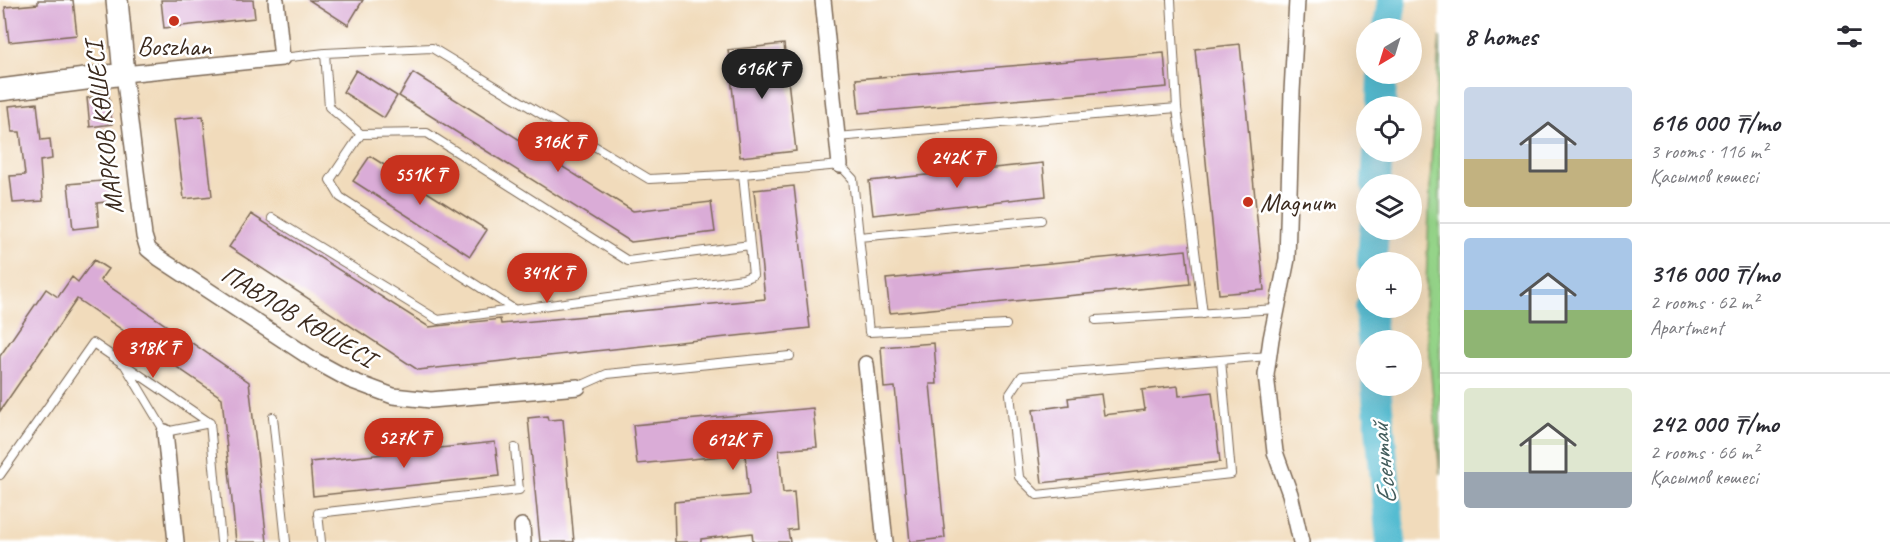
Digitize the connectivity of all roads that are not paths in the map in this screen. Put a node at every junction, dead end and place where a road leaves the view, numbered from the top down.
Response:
1 (117, 0) edge
2 (276, 0) edge
3 (828, 0) edge
4 (1171, 0) edge
5 (1297, 0) edge
6 (325, 53) junction
7 (282, 58) junction
8 (124, 74) junction
9 (0, 90) edge
10 (1177, 108) junction
11 (361, 134) junction
12 (837, 137) junction
13 (840, 165) junction
14 (743, 174) junction
15 (272, 218) dead end
16 (1041, 220) dead end
17 (859, 237) junction
18 (750, 245) junction
19 (148, 249) joint
20 (515, 309) junction
21 (1277, 309) junction
22 (1203, 314) junction
23 (1096, 320) dead end
24 (1006, 325) dead end
25 (790, 356) dead end
26 (1269, 356) junction
27 (1221, 360) junction
28 (866, 364) dead end
29 (125, 365) junction
30 (578, 387) joint
31 (273, 417) dead end
32 (210, 423) junction
33 (165, 432) junction
34 (515, 448) dead end
35 (0, 475) edge
36 (522, 525) dead end
37 (176, 542) edge
38 (221, 542) edge
39 (286, 542) edge
40 (321, 542) edge
41 (523, 542) edge
42 (885, 542) edge
43 (1301, 542) edge

1 - 8 street, МАРКОВ КӨШЕСІ
2 - 7 street
3 - 12 street
4 - 10 lane
5 - 21 street
6 - 7 lane
6 - 11 lane
6 - 14 lane
7 - 8 street
8 - 9 street
8 - 19 street, МАРКОВ КӨШЕСІ
10 - 12 lane
10 - 22 lane
11 - 18 lane
11 - 20 lane
12 - 13 street
13 - 14 lane
13 - 17 lane
14 - 18 lane
15 - 20 lane
16 - 17 lane
17 - 24 lane
18 - 20 lane
19 - 30 street, ПАВЛОВ КӨШЕСІ
21 - 22 lane
21 - 26 street
22 - 23 lane
25 - 30 lane
26 - 27 lane
26 - 43 street
27 - 27 lane
28 - 42 street
29 - 32 lane
29 - 33 lane
29 - 35 lane
31 - 39 lane
32 - 33 lane
32 - 38 lane
33 - 37 street
34 - 40 lane
36 - 41 street

